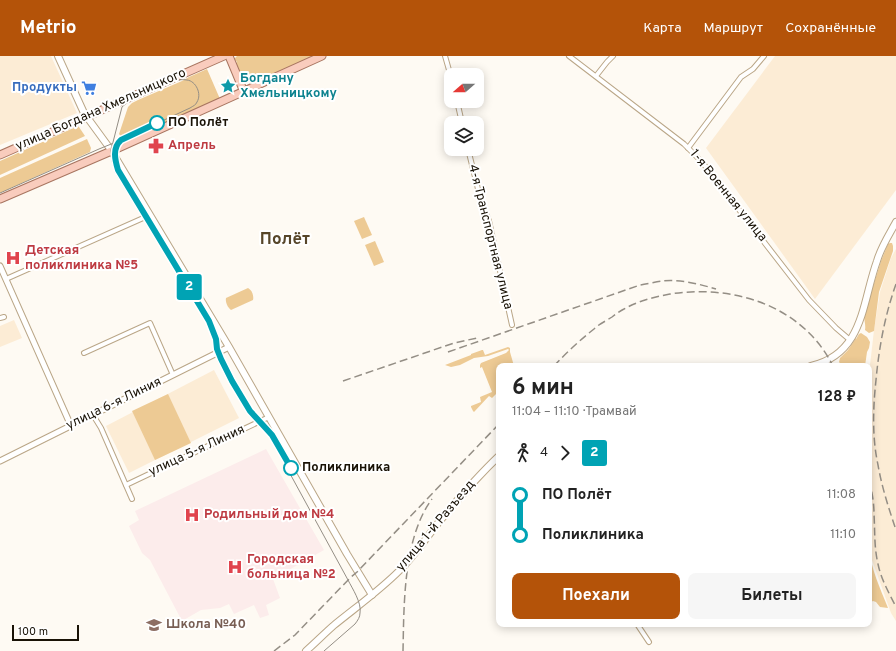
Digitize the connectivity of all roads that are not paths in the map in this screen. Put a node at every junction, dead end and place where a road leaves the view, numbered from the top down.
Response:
1 (58, 56) edge
2 (224, 56) edge
3 (228, 56) edge
4 (322, 56) edge
5 (446, 56) edge
6 (569, 56) edge
7 (613, 56) edge
8 (764, 56) edge
9 (449, 68) edge
10 (596, 76) junction
11 (244, 92) junction
12 (86, 116) junction
13 (688, 148) junction
14 (111, 150) junction
15 (0, 154) edge
16 (470, 156) edge
17 (0, 199) edge
18 (150, 215) junction
19 (896, 222) edge
20 (0, 266) edge
21 (6, 279) junction
22 (512, 326) dead end
23 (850, 340) junction
24 (229, 347) junction
25 (84, 353) dead end
26 (819, 363) edge
27 (173, 375) junction
28 (93, 415) junction
29 (269, 417) junction
30 (71, 426) junction
31 (496, 459) edge
32 (0, 461) edge
33 (126, 485) junction
34 (132, 500) dead end
35 (372, 595) junction
36 (639, 627) edge
37 (649, 642) dead end
38 (306, 651) edge

1 - 12 main road
2 - 12 main road, улица Богдана Хмельницкого
3 - 11 main road
4 - 11 main road
5 - 9 street
6 - 10 street, 1-я Военная улица
7 - 10 street
8 - 13 street
10 - 13 street, 1-я Военная улица
11 - 14 main road
12 - 14 main road
12 - 15 main road, улица Богдана Хмельницкого
13 - 23 street, 1-я Военная улица
14 - 17 main road
14 - 18 main road
16 - 22 street, 4-я Транспортная улица
18 - 21 street
18 - 24 main road
19 - 23 main road
20 - 21 street
21 - 30 street
23 - 26 main road
24 - 27 street, улица 6-я Линия
24 - 29 main road
25 - 27 street
27 - 28 street, улица 6-я Линия
28 - 30 street, улица 6-я Линия
28 - 33 street
29 - 33 street, улица 5-я Линия
29 - 35 main road
30 - 32 street, улица 6-я Линия
31 - 35 main road, улица 1-й Разъезд
33 - 34 street
35 - 38 main road, улица 1-й Разъезд
36 - 37 street

